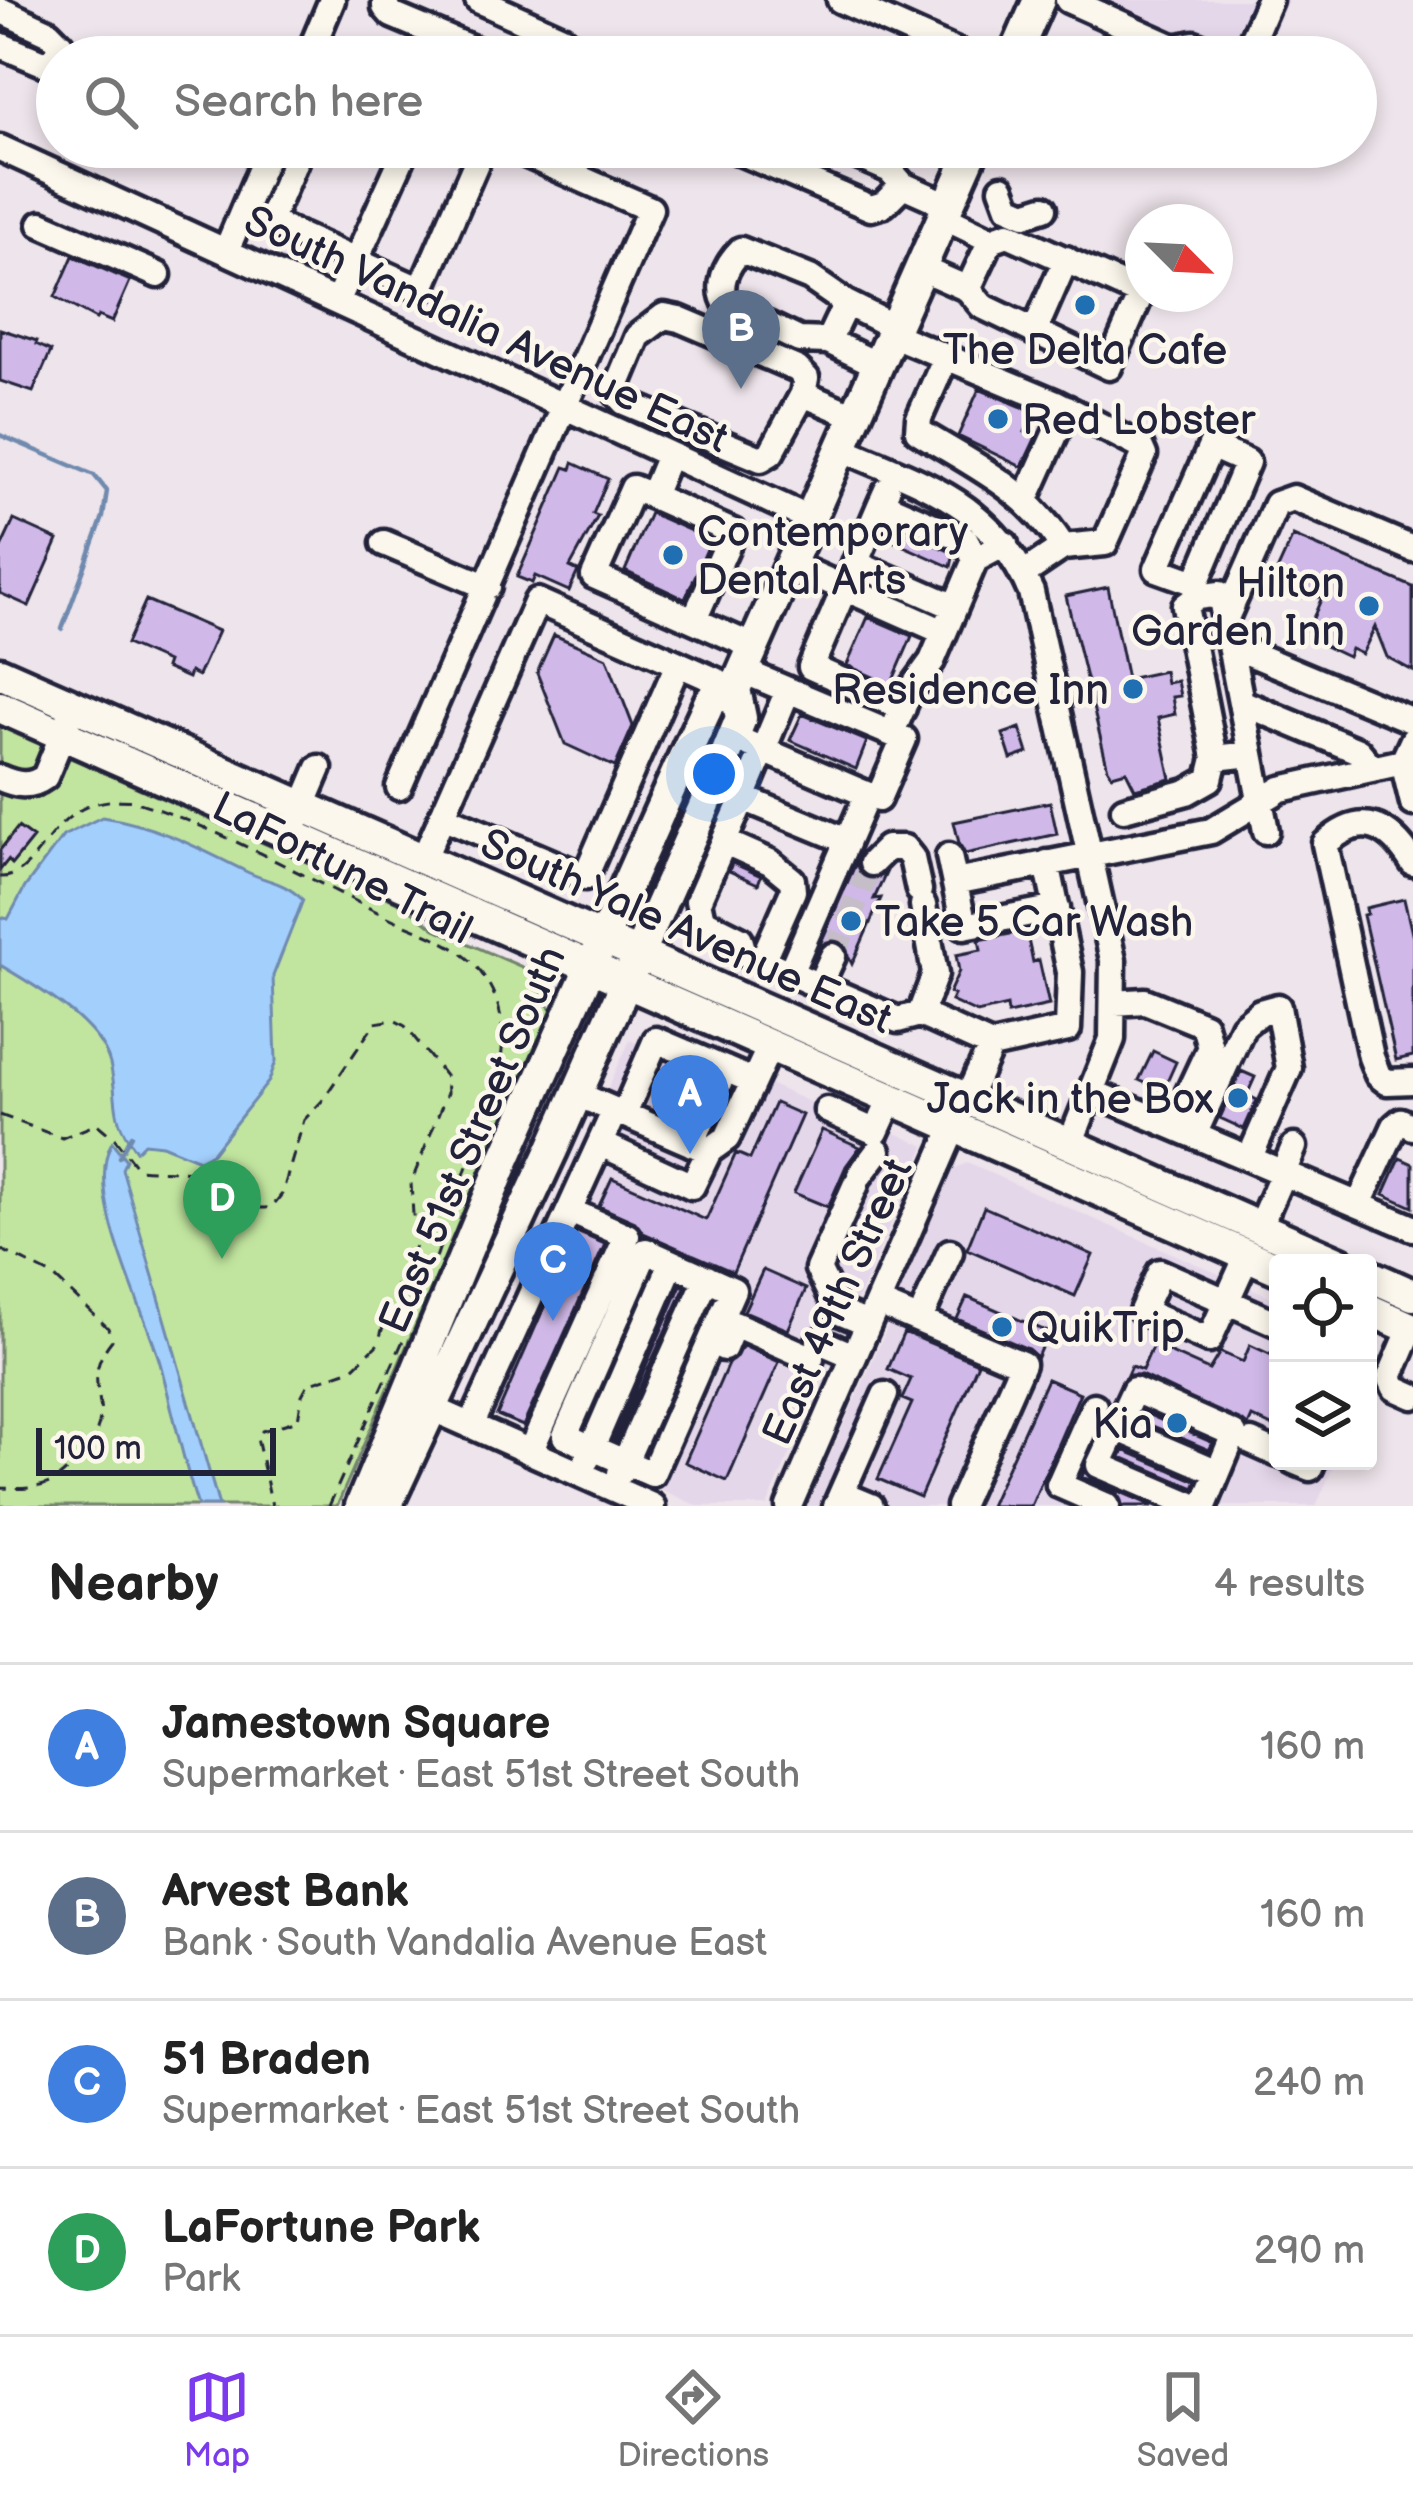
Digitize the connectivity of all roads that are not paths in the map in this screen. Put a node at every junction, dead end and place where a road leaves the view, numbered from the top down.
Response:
1 (332, 0) edge
2 (386, 0) edge
3 (478, 0) edge
4 (840, 0) edge
5 (1039, 0) edge
6 (1068, 0) edge
7 (1269, 0) edge
8 (0, 10) edge
9 (52, 36) edge
10 (317, 36) edge
11 (442, 36) edge
12 (558, 36) edge
13 (901, 36) edge
14 (1023, 36) edge
15 (1148, 36) edge
16 (1251, 36) edge
17 (0, 45) edge
18 (36, 60) edge
19 (0, 148) edge
20 (36, 164) edge
21 (44, 168) edge
22 (261, 168) edge
23 (292, 168) edge
24 (396, 168) edge
25 (474, 168) edge
26 (557, 168) edge
27 (773, 168) edge
28 (885, 168) edge
29 (965, 168) edge
30 (903, 184) junction
31 (1002, 188) dead end
32 (1044, 208) dead end
33 (946, 211) junction
34 (40, 224) dead end
35 (991, 239) junction
36 (226, 251) junction
37 (350, 258) junction
38 (1066, 259) junction
39 (920, 268) junction
40 (158, 275) dead end
41 (968, 289) junction
42 (330, 299) junction
43 (846, 303) junction
44 (893, 330) junction
45 (1034, 332) junction
46 (828, 341) junction
47 (946, 357) junction
48 (878, 364) junction
49 (803, 394) junction
50 (565, 406) junction
51 (1067, 408) junction
52 (855, 416) junction
53 (676, 424) junction
54 (944, 446) junction
55 (842, 448) junction
56 (666, 453) junction
57 (894, 472) junction
58 (922, 484) junction
59 (652, 496) junction
60 (1026, 499) junction
61 (881, 503) junction
62 (810, 519) junction
63 (384, 543) dead end
64 (1005, 544) junction
65 (1063, 547) junction
66 (1413, 549) edge
67 (975, 560) junction
68 (855, 563) junction
69 (790, 564) junction
70 (1023, 574) junction
71 (488, 587) junction
72 (845, 588) junction
73 (1204, 591) junction
74 (955, 607) junction
75 (694, 620) junction
76 (944, 632) junction
77 (1228, 632) junction
78 (678, 664) junction
79 (744, 669) junction
80 (0, 673) edge
81 (788, 690) junction
82 (1241, 702) junction
83 (0, 707) edge
84 (903, 707) junction
85 (69, 720) junction
86 (1413, 722) edge
87 (891, 734) junction
88 (733, 737) junction
89 (762, 749) junction
90 (1408, 751) edge
91 (1251, 754) junction
92 (1215, 758) junction
93 (319, 768) dead end
94 (1373, 769) junction
95 (0, 778) edge
96 (714, 784) junction
97 (400, 787) dead end
98 (867, 795) junction
99 (743, 798) junction
100 (1412, 799) edge
101 (1261, 801) junction
102 (1124, 809) dead end
103 (442, 816) junction
104 (297, 820) junction
105 (1266, 831) dead end
106 (848, 841) junction
107 (725, 842) junction
108 (1089, 855) junction
109 (949, 856) dead end
110 (423, 860) junction
111 (872, 863) dead end
112 (1048, 863) junction
113 (1413, 863) edge
114 (955, 882) junction
115 (1057, 908) junction
116 (597, 953) junction
117 (832, 956) tunnel mouth
118 (767, 963) junction
119 (632, 968) junction
120 (817, 985) junction
121 (726, 993) junction
122 (1114, 1003) junction
123 (909, 1017) junction
124 (796, 1024) junction
125 (770, 1046) junction
126 (991, 1046) junction
127 (880, 1060) junction
128 (725, 1069) junction
129 (753, 1081) junction
130 (1413, 1081) edge
131 (1092, 1092) junction
132 (577, 1094) junction
133 (891, 1099) junction
134 (827, 1110) dead end
135 (620, 1112) junction
136 (961, 1113) junction
137 (1413, 1127) edge
138 (1184, 1130) junction
139 (555, 1142) junction
140 (1070, 1144) junction
141 (700, 1147) junction
142 (597, 1151) junction
143 (878, 1151) dead end
144 (1250, 1157) junction
145 (1288, 1160) junction
146 (526, 1204) junction
147 (1359, 1204) junction
148 (570, 1211) junction
149 (1413, 1228) edge
150 (1253, 1242) junction
151 (950, 1252) dead end
152 (1303, 1254) edge
153 (1269, 1260) edge
154 (1377, 1279) edge
155 (1413, 1295) edge
156 (925, 1308) dead end
157 (873, 1313) junction
158 (1377, 1313) edge
159 (1269, 1320) edge
160 (1412, 1329) edge
161 (849, 1368) junction
162 (885, 1395) dead end
163 (1413, 1396) edge
164 (419, 1403) junction
165 (1094, 1406) dead end
166 (471, 1426) junction
167 (1116, 1428) junction
168 (1251, 1442) dead end
169 (817, 1443) junction
170 (592, 1448) junction
171 (1269, 1450) edge
172 (530, 1452) junction
173 (857, 1460) junction
174 (625, 1462) junction
175 (1218, 1472) junction
176 (580, 1474) junction
177 (665, 1482) dead end
178 (629, 1499) edge
179 (839, 1500) edge
180 (1190, 1504) edge
181 (362, 1506) edge
182 (386, 1506) edge
183 (789, 1506) edge
184 (871, 1506) edge
185 (959, 1506) edge
186 (1107, 1506) edge
187 (1204, 1506) edge

1 - 10 street
2 - 11 street
3 - 12 street
4 - 13 street
5 - 14 main road
6 - 15 street
7 - 16 street
8 - 9 street
17 - 18 street
19 - 20 street, South Vandalia Avenue East
21 - 36 street, South Vandalia Avenue East
22 - 36 street
23 - 37 street
24 - 37 street
25 - 37 street
26 - 50 street
27 - 30 street
28 - 30 street
29 - 33 main road, East 51st Street South
30 - 33 street
31 - 32 street
33 - 35 street
33 - 39 main road, East 51st Street South
34 - 40 street
35 - 38 street
35 - 41 street
36 - 42 street, South Vandalia Avenue East
37 - 42 street
38 - 45 street
38 - 45 street
39 - 41 street
39 - 44 main road, East 51st Street South
41 - 45 street
42 - 50 street, South Vandalia Avenue East
43 - 44 street
43 - 46 street
43 - 46 street
44 - 47 street
44 - 48 main road, East 51st Street South
46 - 48 street
47 - 51 street
47 - 54 street
48 - 52 main road, East 51st Street South
49 - 52 street
49 - 53 street
49 - 53 street
50 - 56 street, South Vandalia Avenue East
50 - 71 street
51 - 60 street
51 - 65 street
52 - 55 main road, East 51st Street South
53 - 56 street
54 - 58 street
54 - 60 street
55 - 57 street
55 - 62 main road, East 51st Street South
56 - 59 street
56 - 62 street, South Vandalia Avenue East
57 - 58 street
57 - 61 street
58 - 64 street
59 - 75 street
59 - 75 street
60 - 65 street
61 - 67 street
61 - 68 street
62 - 69 main road, East 51st Street South
63 - 71 street
64 - 67 street
64 - 70 street
65 - 70 street
66 - 77 street
67 - 74 street
68 - 72 street
68 - 74 street
69 - 72 street
69 - 79 main road, East 51st Street South
70 - 108 street
71 - 97 street
72 - 76 street
72 - 84 street
73 - 73 street
73 - 77 street
73 - 92 street
74 - 76 street
75 - 79 street
76 - 84 street
77 - 82 street
77 - 86 street
78 - 79 street
78 - 103 street
78 - 103 street
79 - 81 street
79 - 88 main road, East 51st Street South
79 - 116 main road, East 51st Street South
80 - 85 main road, South Yale Avenue East
81 - 87 street
81 - 89 street
82 - 91 street
82 - 94 street
83 - 85 main road, South Yale Avenue East
84 - 87 street
85 - 95 street
85 - 104 main road, South Yale Avenue East
87 - 98 street
88 - 89 street
88 - 96 main road, East 51st Street South
89 - 98 street
89 - 99 street
90 - 94 street
90 - 100 street
91 - 92 street
91 - 101 street
92 - 102 street
93 - 104 street
94 - 101 street
96 - 99 street
96 - 119 main road, East 51st Street South
98 - 106 street
99 - 106 street
99 - 107 street
101 - 105 street
101 - 108 street
103 - 110 street
104 - 110 main road, South Yale Avenue East
104 - 116 main road, South Yale Avenue East
106 - 118 street
107 - 118 street
107 - 118 street
108 - 112 street
108 - 122 street
109 - 114 street
110 - 116 main road, South Yale Avenue East
111 - 123 street
112 - 114 street
112 - 115 street
113 - 130 street
114 - 115 street
115 - 126 street
116 - 119 main road, South Yale Avenue East
116 - 164 main road, East 51st Street South
117 - 120 street
118 - 120 street
118 - 121 street
119 - 121 main road, South Yale Avenue East
119 - 125 main road, South Yale Avenue East
119 - 132 main road, East 51st Street South
120 - 123 street
120 - 124 street
121 - 124 main road, South Yale Avenue East
122 - 131 street
122 - 138 street
123 - 126 street
123 - 127 street
124 - 127 main road, South Yale Avenue East
125 - 129 street
125 - 133 main road, South Yale Avenue East
126 - 136 street, East 49th Street
127 - 136 main road, South Yale Avenue East
128 - 129 street
128 - 135 street
128 - 141 street
129 - 141 street
131 - 138 street
131 - 140 street
132 - 135 street
132 - 139 main road, East 51st Street South
133 - 134 street
133 - 136 main road, South Yale Avenue East
135 - 141 street
135 - 142 street
136 - 140 main road, South Yale Avenue East
136 - 150 main road, South Yale Avenue East
136 - 157 street, East 49th Street
137 - 147 street
138 - 144 street
138 - 144 street
139 - 142 street
139 - 146 main road, East 51st Street South
140 - 150 main road, South Yale Avenue East
141 - 142 street
142 - 148 street
143 - 157 street
144 - 145 street
145 - 147 street
145 - 150 street
146 - 148 street
146 - 164 main road, East 51st Street South
147 - 149 street
148 - 166 street
148 - 172 street
150 - 152 main road, South Yale Avenue East
150 - 153 main road, South Yale Avenue East
150 - 159 street
151 - 156 street
154 - 155 main road
157 - 161 street, East 49th Street
157 - 185 street
158 - 160 main road
160 - 163 street
161 - 169 street, East 49th Street
161 - 177 street
162 - 173 street
164 - 166 street
164 - 181 main road, East 51st Street South
164 - 182 main road, East 51st Street South
165 - 186 street
166 - 172 street
167 - 175 street
167 - 175 street
167 - 180 street
168 - 171 street
169 - 173 street
169 - 183 street, East 49th Street
170 - 174 street
170 - 174 street
170 - 176 street
172 - 176 street
173 - 179 street
174 - 178 street
175 - 187 street
176 - 178 street
179 - 184 street

